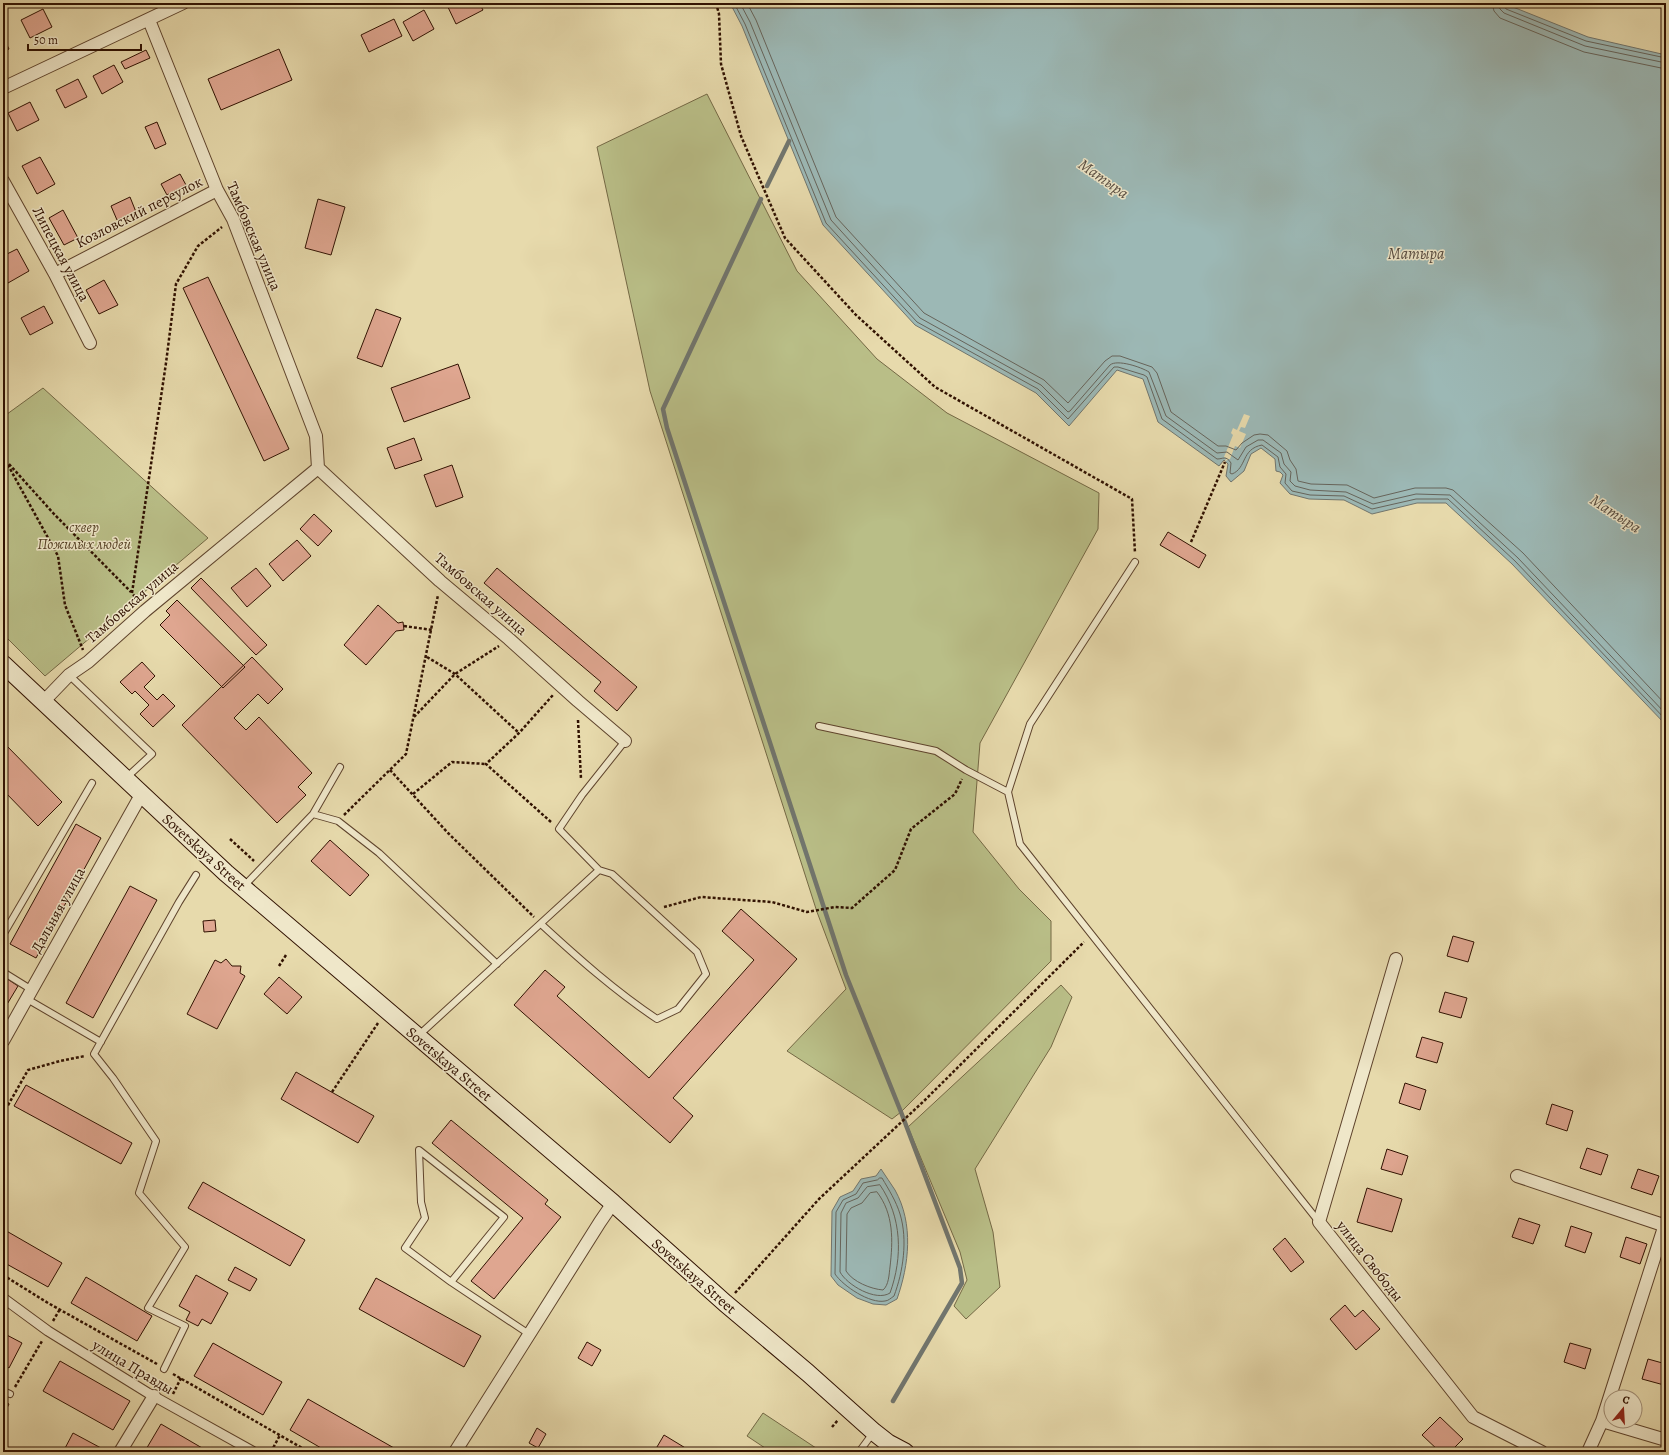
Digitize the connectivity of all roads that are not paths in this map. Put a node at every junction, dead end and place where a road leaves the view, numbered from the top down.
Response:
1 (183, 3) edge
2 (149, 20) junction
3 (3, 88) edge
4 (3, 181) edge
5 (217, 190) junction
6 (54, 274) junction
7 (90, 343) dead end
8 (318, 468) junction
9 (1135, 562) road end
10 (3, 664) edge
11 (69, 675) junction
12 (43, 702) junction
13 (819, 726) dead end
14 (625, 741) joint
15 (340, 767) dead end
16 (124, 779) junction
17 (92, 783) dead end
18 (1008, 792) junction
19 (141, 794) junction
20 (313, 814) junction
21 (599, 870) junction
22 (196, 876) dead end
23 (243, 887) junction
24 (541, 924) junction
25 (3, 935) edge
26 (1396, 959) dead end
27 (497, 964) junction
28 (3, 972) edge
29 (29, 994) junction
30 (417, 1036) junction
31 (3, 1041) edge
32 (101, 1042) junction
33 (1517, 1176) dead end
34 (613, 1203) junction
35 (1319, 1222) junction
36 (1665, 1224) edge
37 (451, 1282) junction
38 (3, 1298) edge
39 (529, 1334) junction
40 (164, 1369) dead end
41 (3, 1391) edge
42 (10, 1394) road end
43 (154, 1396) junction
44 (1602, 1421) junction
45 (874, 1432) junction
46 (1666, 1440) edge
47 (893, 1448) edge
48 (120, 1452) edge
49 (254, 1452) edge
50 (454, 1452) edge
51 (859, 1452) edge
52 (905, 1452) edge
53 (1542, 1452) edge
54 (1588, 1452) edge

1 - 2 street
2 - 3 street
2 - 5 street, Тамбовская улица
4 - 6 street, Липецкая улица
5 - 6 street, Козловский переулок
5 - 8 street, Тамбовская улица
6 - 7 street, Липецкая улица
8 - 11 street, Тамбовская улица
8 - 14 street, Тамбовская улица
9 - 18 lane
10 - 12 main road, Sovetskaya Street
11 - 12 street, Тамбовская улица
11 - 16 lane
12 - 16 main road, Sovetskaya Street
13 - 18 lane
14 - 21 lane
15 - 20 lane
16 - 19 main road, Sovetskaya Street
17 - 25 lane
18 - 35 lane
19 - 23 main road, Sovetskaya Street
19 - 29 street, Дальняя улица
20 - 23 lane
20 - 27 lane
21 - 24 lane
21 - 24 lane
22 - 32 lane
23 - 30 main road, Sovetskaya Street
24 - 27 lane
26 - 35 street, улица Свободы
27 - 30 lane
28 - 29 lane
29 - 31 street, Дальняя улица
29 - 32 lane
30 - 34 main road, Sovetskaya Street
32 - 40 lane
33 - 36 street
34 - 39 street
34 - 45 main road, Sovetskaya Street
35 - 53 street, улица Свободы
36 - 44 street
37 - 37 lane
37 - 39 lane
38 - 43 street, улица Правды
39 - 50 street
41 - 42 lane
43 - 48 street
43 - 49 street, улица Правды
44 - 46 street
44 - 54 street
45 - 47 main road, Sovetskaya Street
45 - 51 lane
47 - 52 main road, Sovetskaya Street

